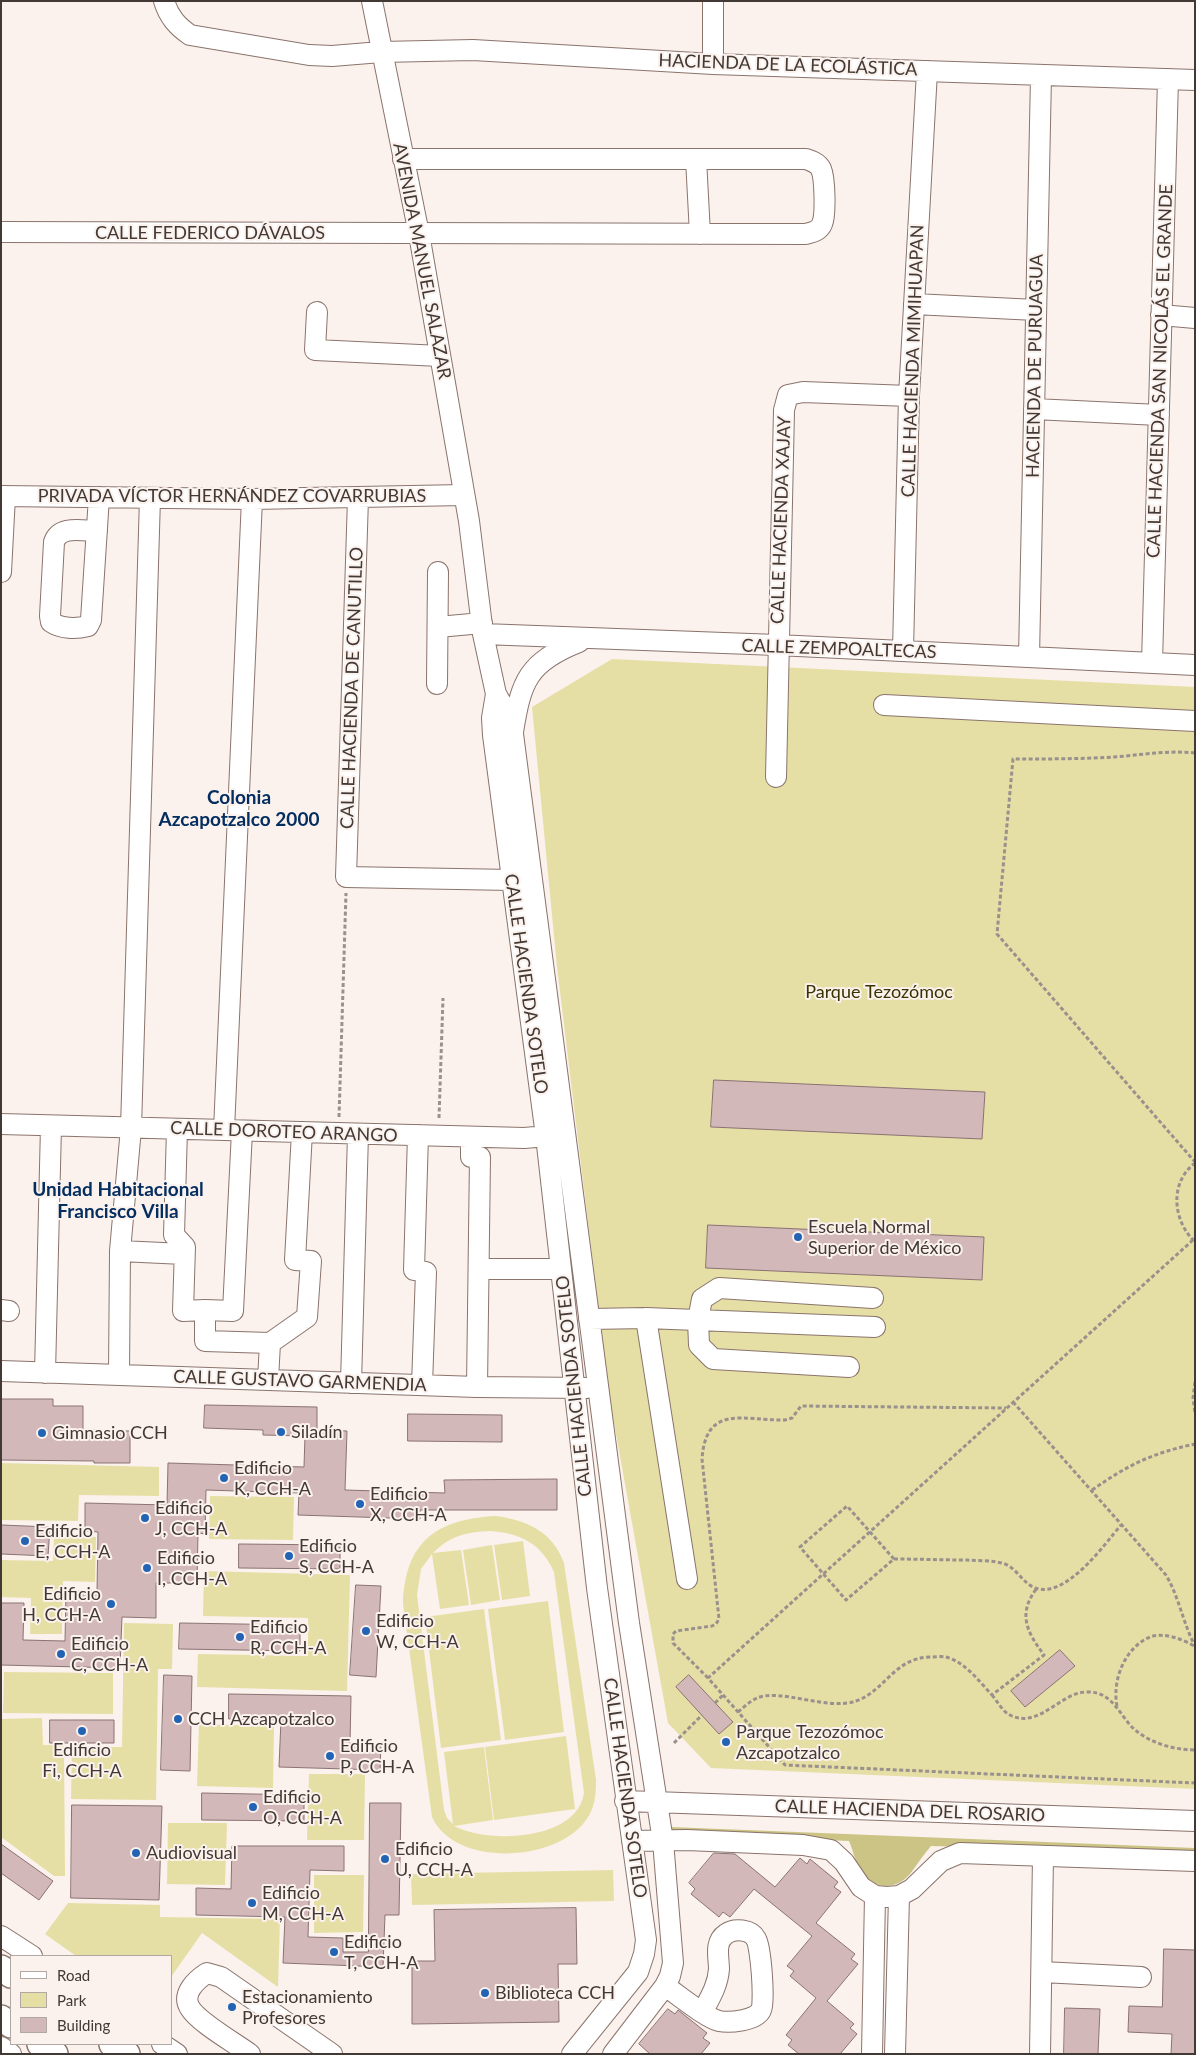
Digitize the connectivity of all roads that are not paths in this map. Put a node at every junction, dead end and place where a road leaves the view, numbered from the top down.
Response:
1 (164, 1) edge
2 (372, 1) edge
3 (713, 1) edge
4 (381, 52) junction
5 (713, 64) junction
6 (927, 70) junction
7 (1041, 76) junction
8 (1168, 80) junction
9 (1195, 80) edge
10 (403, 159) junction
11 (696, 159) junction
12 (1, 232) edge
13 (419, 234) junction
14 (700, 234) junction
15 (914, 304) junction
16 (1036, 310) junction
17 (317, 312) dead end
18 (1161, 315) junction
19 (1195, 318) edge
20 (440, 356) junction
21 (909, 396) junction
22 (1034, 409) junction
23 (1159, 415) junction
24 (464, 495) junction
25 (3, 496) edge
26 (99, 497) junction
27 (150, 498) junction
28 (358, 498) junction
29 (252, 499) junction
30 (468, 521) joint
31 (2, 530) edge
32 (97, 531) junction
33 (1, 572) edge
34 (438, 572) dead end
35 (438, 627) junction
36 (482, 628) junction
37 (585, 639) junction
38 (777, 645) junction
39 (903, 651) junction
40 (1029, 657) junction
41 (1152, 663) junction
42 (1195, 665) edge
43 (437, 684) dead end
44 (496, 694) junction
45 (884, 705) dead end
46 (1195, 721) edge
47 (513, 734) junction
48 (776, 778) dead end
49 (512, 880) junction
50 (1, 1124) edge
51 (51, 1126) junction
52 (131, 1128) junction
53 (177, 1129) junction
54 (233, 1130) junction
55 (302, 1132) junction
56 (348, 1134) junction
57 (566, 1135) junction
58 (418, 1136) junction
59 (546, 1136) junction
60 (472, 1137) junction
61 (120, 1252) junction
62 (184, 1254) junction
63 (478, 1269) junction
64 (561, 1269) junction
65 (873, 1298) dead end
66 (205, 1310) junction
67 (646, 1318) junction
68 (589, 1319) junction
69 (698, 1320) junction
70 (875, 1327) dead end
71 (270, 1342) junction
72 (849, 1366) dead end
73 (1, 1371) edge
74 (45, 1372) junction
75 (118, 1375) junction
76 (268, 1380) junction
77 (351, 1383) junction
78 (422, 1385) junction
79 (477, 1387) junction
80 (599, 1387) junction
81 (575, 1389) junction
82 (687, 1580) dead end
83 (625, 1801) junction
84 (657, 1801) junction
85 (1195, 1821) edge
86 (663, 1840) junction
87 (632, 1842) junction
88 (1043, 1856) junction
89 (1195, 1861) edge
90 (875, 1896) junction
91 (899, 1896) junction
92 (1, 1936) edge
93 (30, 1955) edge
94 (1042, 1972) junction
95 (1141, 1977) dead end
96 (665, 1986) junction
97 (703, 2012) junction
98 (41, 2045) edge
99 (114, 2045) edge
100 (164, 2045) edge
101 (1, 2047) edge
102 (10, 2054) edge
103 (54, 2054) edge
104 (127, 2054) edge
105 (177, 2054) edge
106 (250, 2054) edge
107 (332, 2054) edge
108 (572, 2054) edge
109 (613, 2054) edge
110 (872, 2054) edge
111 (895, 2054) edge
112 (1040, 2054) edge

1 - 4 street, HACIENDA DE LA ECOLÁSTICA
2 - 4 street, AVENIDA MANUEL SALAZAR
3 - 5 street
4 - 5 street, HACIENDA DE LA ECOLÁSTICA
4 - 10 street, AVENIDA MANUEL SALAZAR
5 - 6 street, HACIENDA DE LA ECOLÁSTICA
6 - 7 street, HACIENDA DE LA ECOLÁSTICA
6 - 15 street, CALLE HACIENDA MIMIHUAPAN
7 - 8 street, HACIENDA DE LA ECOLÁSTICA
7 - 16 street, HACIENDA DE PURUAGUA
8 - 9 street, HACIENDA DE LA ECOLÁSTICA
8 - 18 street, CALLE HACIENDA SAN NICOLÁS EL GRANDE
10 - 11 street
10 - 13 street, AVENIDA MANUEL SALAZAR
11 - 14 street
11 - 14 street, CALLE FEDERICO DÁVALOS
12 - 13 street, CALLE FEDERICO DÁVALOS
13 - 14 street, CALLE FEDERICO DÁVALOS
13 - 20 street, AVENIDA MANUEL SALAZAR
15 - 16 street
15 - 21 street, CALLE HACIENDA MIMIHUAPAN
16 - 22 street, HACIENDA DE PURUAGUA
17 - 20 street
18 - 19 street
18 - 23 street, CALLE HACIENDA SAN NICOLÁS EL GRANDE
20 - 24 street, AVENIDA MANUEL SALAZAR
21 - 38 street, CALLE HACIENDA XAJAY
21 - 39 street, CALLE HACIENDA MIMIHUAPAN
22 - 23 street
22 - 40 street, HACIENDA DE PURUAGUA
23 - 41 street, CALLE HACIENDA SAN NICOLÁS EL GRANDE
24 - 28 street, PRIVADA VÍCTOR HERNÁNDEZ COVARRUBIAS
24 - 30 street, AVENIDA MANUEL SALAZAR
25 - 26 street, PRIVADA VÍCTOR HERNÁNDEZ COVARRUBIAS
25 - 31 street
26 - 27 street, PRIVADA VÍCTOR HERNÁNDEZ COVARRUBIAS
26 - 32 street
27 - 29 street, PRIVADA VÍCTOR HERNÁNDEZ COVARRUBIAS
27 - 52 street
28 - 29 street, PRIVADA VÍCTOR HERNÁNDEZ COVARRUBIAS
28 - 49 street, CALLE HACIENDA DE CANUTILLO
29 - 54 street
30 - 36 street, CALLE HACIENDA SOTELO
31 - 33 street
32 - 32 street
34 - 35 street
35 - 36 street, CALLE ZEMPOALTECAS
35 - 43 street
36 - 37 street, CALLE ZEMPOALTECAS
36 - 44 street, CALLE HACIENDA SOTELO
37 - 38 street, CALLE ZEMPOALTECAS
37 - 47 street
38 - 39 street, CALLE ZEMPOALTECAS
38 - 48 street, CALLE HACIENDA XAJAY
39 - 40 street, CALLE ZEMPOALTECAS
40 - 41 street, CALLE ZEMPOALTECAS
41 - 42 street, CALLE ZEMPOALTECAS
44 - 47 street, CALLE HACIENDA SOTELO
44 - 49 street, CALLE HACIENDA SOTELO
45 - 46 street
47 - 57 street, CALLE HACIENDA SOTELO
49 - 59 street, CALLE HACIENDA SOTELO
50 - 51 street, CALLE DOROTEO ARANGO
51 - 52 street, CALLE DOROTEO ARANGO
51 - 74 street
52 - 53 street, CALLE DOROTEO ARANGO
52 - 61 street
53 - 54 street, CALLE DOROTEO ARANGO
53 - 62 street
54 - 55 street, CALLE DOROTEO ARANGO
54 - 66 street
55 - 56 street, CALLE DOROTEO ARANGO
55 - 71 street
56 - 58 street, CALLE DOROTEO ARANGO
56 - 77 street
57 - 59 street, CALLE DOROTEO ARANGO
57 - 68 street, CALLE HACIENDA SOTELO
58 - 60 street, CALLE DOROTEO ARANGO
58 - 78 street
59 - 60 street, CALLE DOROTEO ARANGO
59 - 64 street, CALLE HACIENDA SOTELO
60 - 63 street
61 - 62 street
61 - 75 street
62 - 66 street
63 - 64 street
63 - 79 street
64 - 81 street, CALLE HACIENDA SOTELO
65 - 69 street
66 - 71 street
67 - 68 street
67 - 69 street
67 - 82 street
68 - 80 street, CALLE HACIENDA SOTELO
69 - 70 street
69 - 72 street
71 - 76 street
73 - 74 street, CALLE GUSTAVO GARMENDIA
74 - 75 street, CALLE GUSTAVO GARMENDIA
75 - 76 street, CALLE GUSTAVO GARMENDIA
76 - 77 street, CALLE GUSTAVO GARMENDIA
77 - 78 street, CALLE GUSTAVO GARMENDIA
78 - 79 street, CALLE GUSTAVO GARMENDIA
79 - 81 street, CALLE GUSTAVO GARMENDIA
80 - 81 street, CALLE GUSTAVO GARMENDIA
80 - 84 street, CALLE HACIENDA SOTELO
81 - 83 street, CALLE HACIENDA SOTELO
83 - 84 street, CALLE HACIENDA DEL ROSARIO
83 - 87 street, CALLE HACIENDA SOTELO
84 - 85 street, CALLE HACIENDA DEL ROSARIO
84 - 86 street, CALLE HACIENDA SOTELO
86 - 87 street
86 - 90 street
86 - 96 street, CALLE HACIENDA SOTELO
87 - 108 street, CALLE HACIENDA SOTELO
88 - 89 street
88 - 91 street
88 - 94 street
90 - 91 street
90 - 110 street
91 - 111 street
92 - 93 street
94 - 95 street
94 - 112 street
96 - 97 street
96 - 109 street, CALLE HACIENDA SOTELO
97 - 97 street
98 - 103 main road
99 - 104 main road
100 - 105 street
101 - 102 street
106 - 107 street

